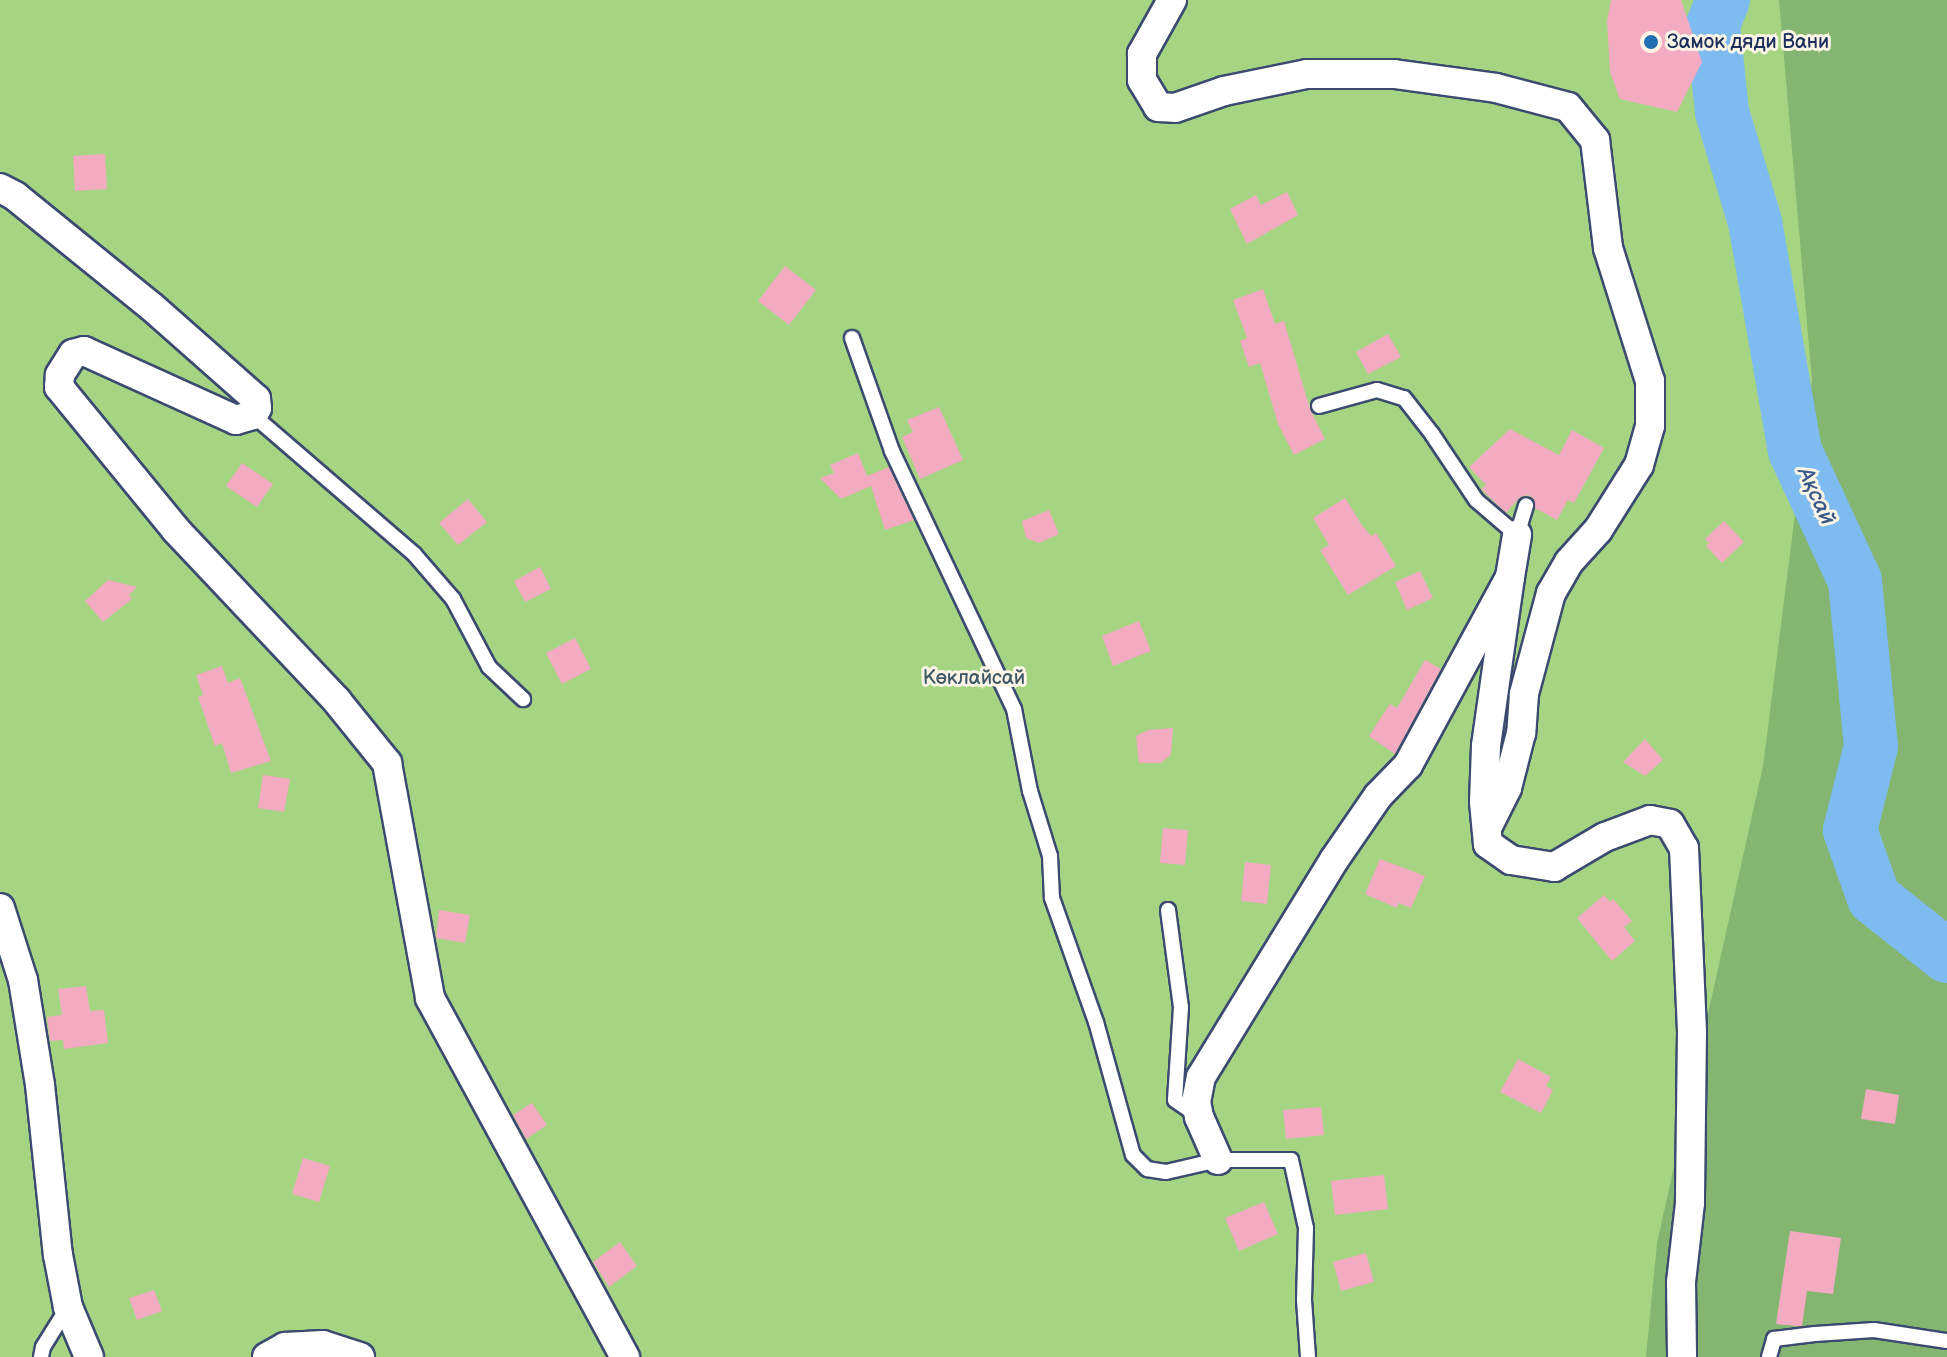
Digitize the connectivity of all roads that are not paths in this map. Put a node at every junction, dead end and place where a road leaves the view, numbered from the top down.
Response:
1 (1172, 0) edge
2 (0, 188) edge
3 (852, 338) dead end
4 (1319, 406) dead end
5 (253, 415) junction
6 (1526, 505) dead end
7 (1517, 535) junction
8 (1510, 577) junction
9 (523, 699) dead end
10 (1487, 828) junction
11 (0, 908) edge
12 (1168, 910) dead end
13 (1199, 1117) junction
14 (1218, 1160) junction
15 (68, 1307) junction
16 (1947, 1341) edge
17 (41, 1357) edge
18 (89, 1357) edge
19 (267, 1357) edge
20 (360, 1357) edge
21 (625, 1357) edge
22 (1308, 1357) edge
23 (1682, 1357) edge
24 (1769, 1357) edge

1 - 10 street
2 - 5 street
3 - 14 lane
4 - 7 lane
5 - 9 lane
5 - 21 street
6 - 7 lane
7 - 8 street
8 - 10 street
8 - 13 street
10 - 23 street
11 - 15 street
12 - 13 lane
13 - 14 street
14 - 22 lane
15 - 17 lane
15 - 18 street
16 - 24 lane
19 - 20 street

